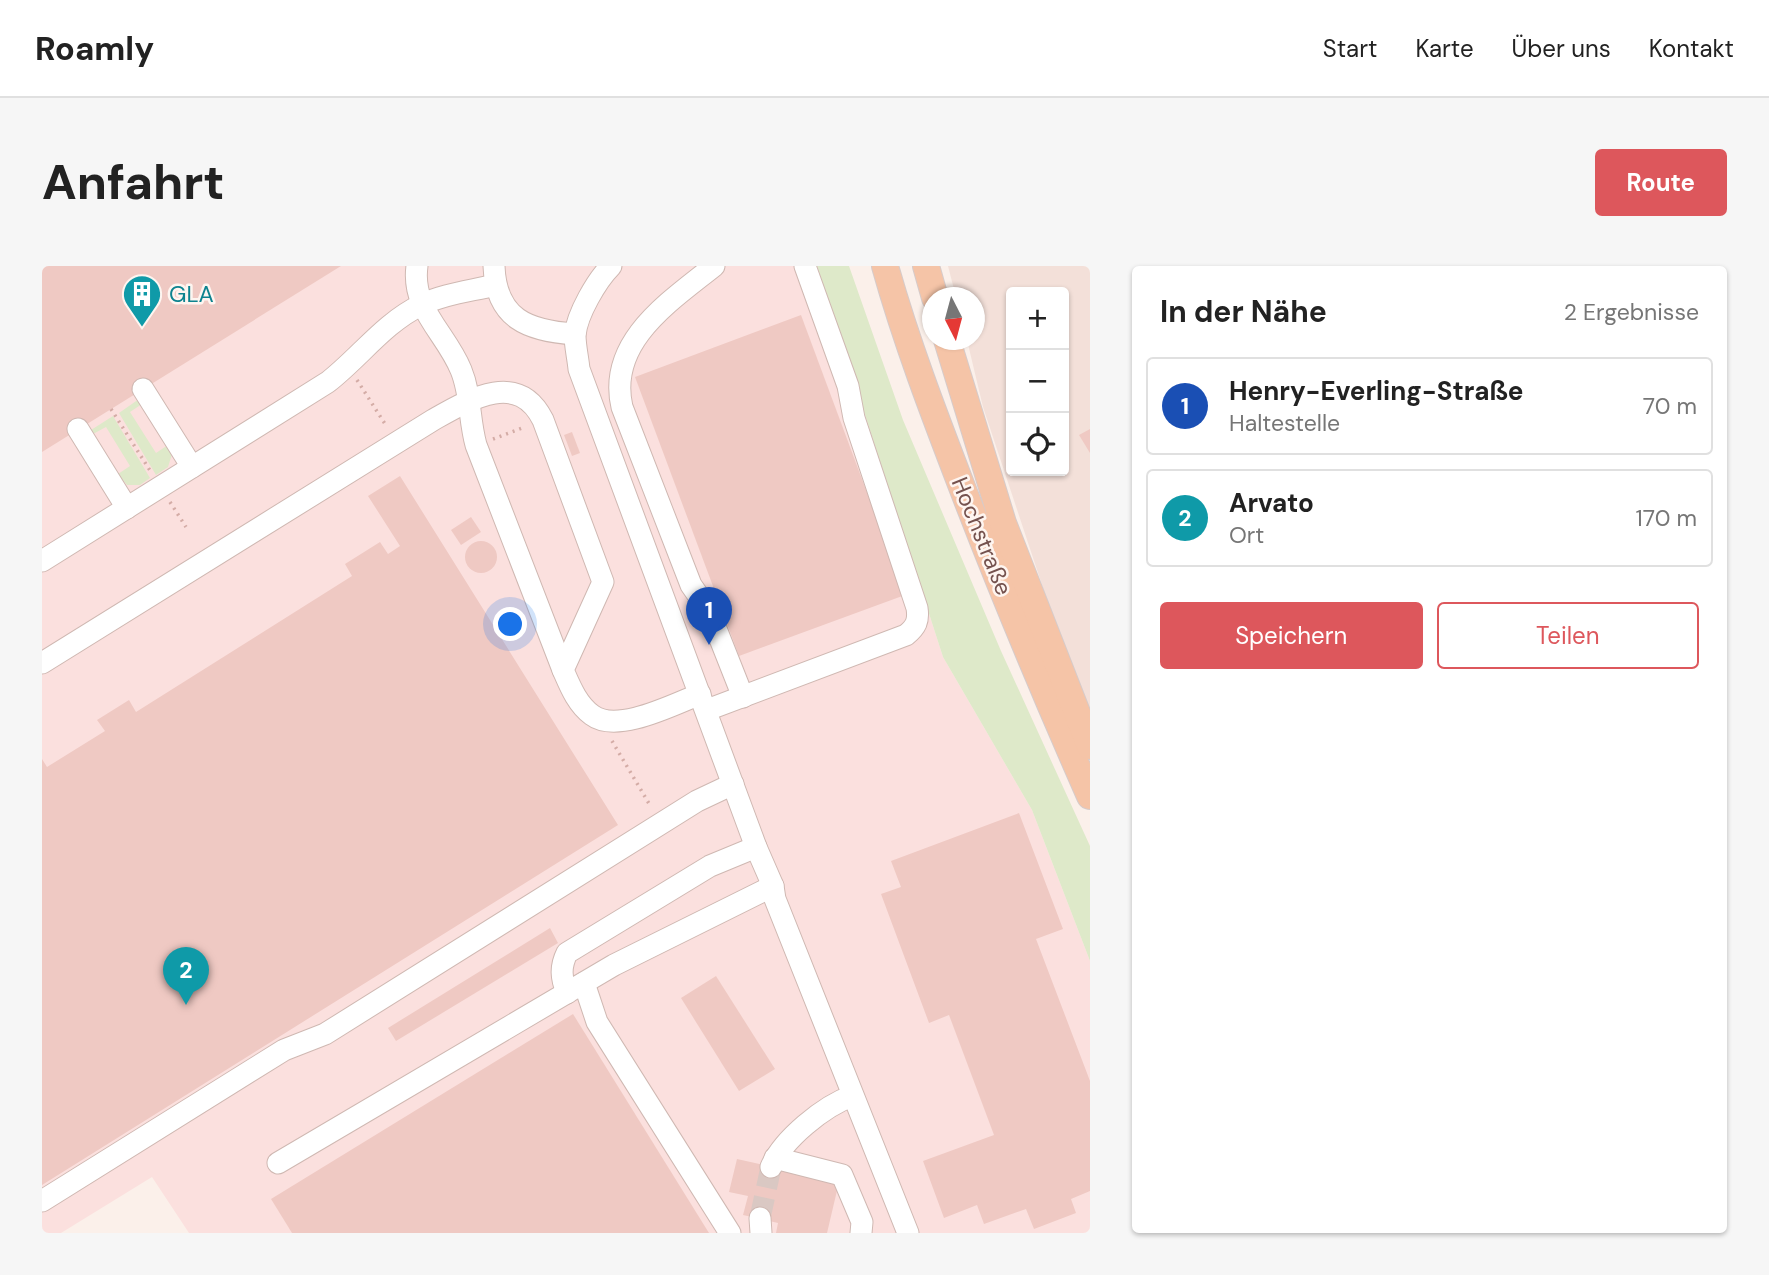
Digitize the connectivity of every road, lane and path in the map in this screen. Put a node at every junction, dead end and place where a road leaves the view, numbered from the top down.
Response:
1 (417, 266) edge
2 (611, 266) edge
3 (714, 266) edge
4 (805, 266) edge
5 (926, 266) edge
6 (885, 268) edge
7 (494, 275) edge
8 (932, 287) edge
9 (422, 304) junction
10 (575, 334) junction
11 (950, 350) edge
12 (360, 385) dead end
13 (143, 389) dead end
14 (469, 401) junction
15 (111, 409) dead end
16 (78, 429) dead end
17 (396, 441) junction
18 (192, 467) junction
19 (160, 487) junction
20 (127, 508) junction
21 (186, 527) dead end
22 (42, 561) edge
23 (42, 663) edge
24 (563, 670) junction
25 (743, 696) junction
26 (704, 702) junction
27 (600, 720) junction
28 (1090, 746) edge
29 (733, 784) junction
30 (1090, 796) edge
31 (661, 824) junction
32 (756, 847) junction
33 (773, 886) junction
34 (576, 988) junction
35 (852, 1096) junction
36 (278, 1163) dead end
37 (42, 1201) edge
38 (730, 1233) edge
39 (861, 1233) edge
40 (908, 1233) edge

1 - 9 street
2 - 10 street
3 - 25 street
4 - 25 street
5 - 8 main road
6 - 30 main road, Hochstraße
7 - 9 street
7 - 10 street
9 - 14 street
9 - 18 street
10 - 26 street
11 - 28 main road, Hochstraße
12 - 17 path
13 - 18 street
14 - 17 street
14 - 24 street
14 - 24 street
15 - 19 path
16 - 20 street
17 - 23 street
18 - 19 street
19 - 20 street
19 - 21 path
20 - 22 street
24 - 27 street
25 - 26 street
26 - 27 street
26 - 29 street
27 - 31 path
29 - 31 street
29 - 32 street
31 - 37 street
32 - 33 street
32 - 34 street
33 - 34 street
33 - 35 street
34 - 36 street
34 - 38 street
35 - 39 street
35 - 40 street

